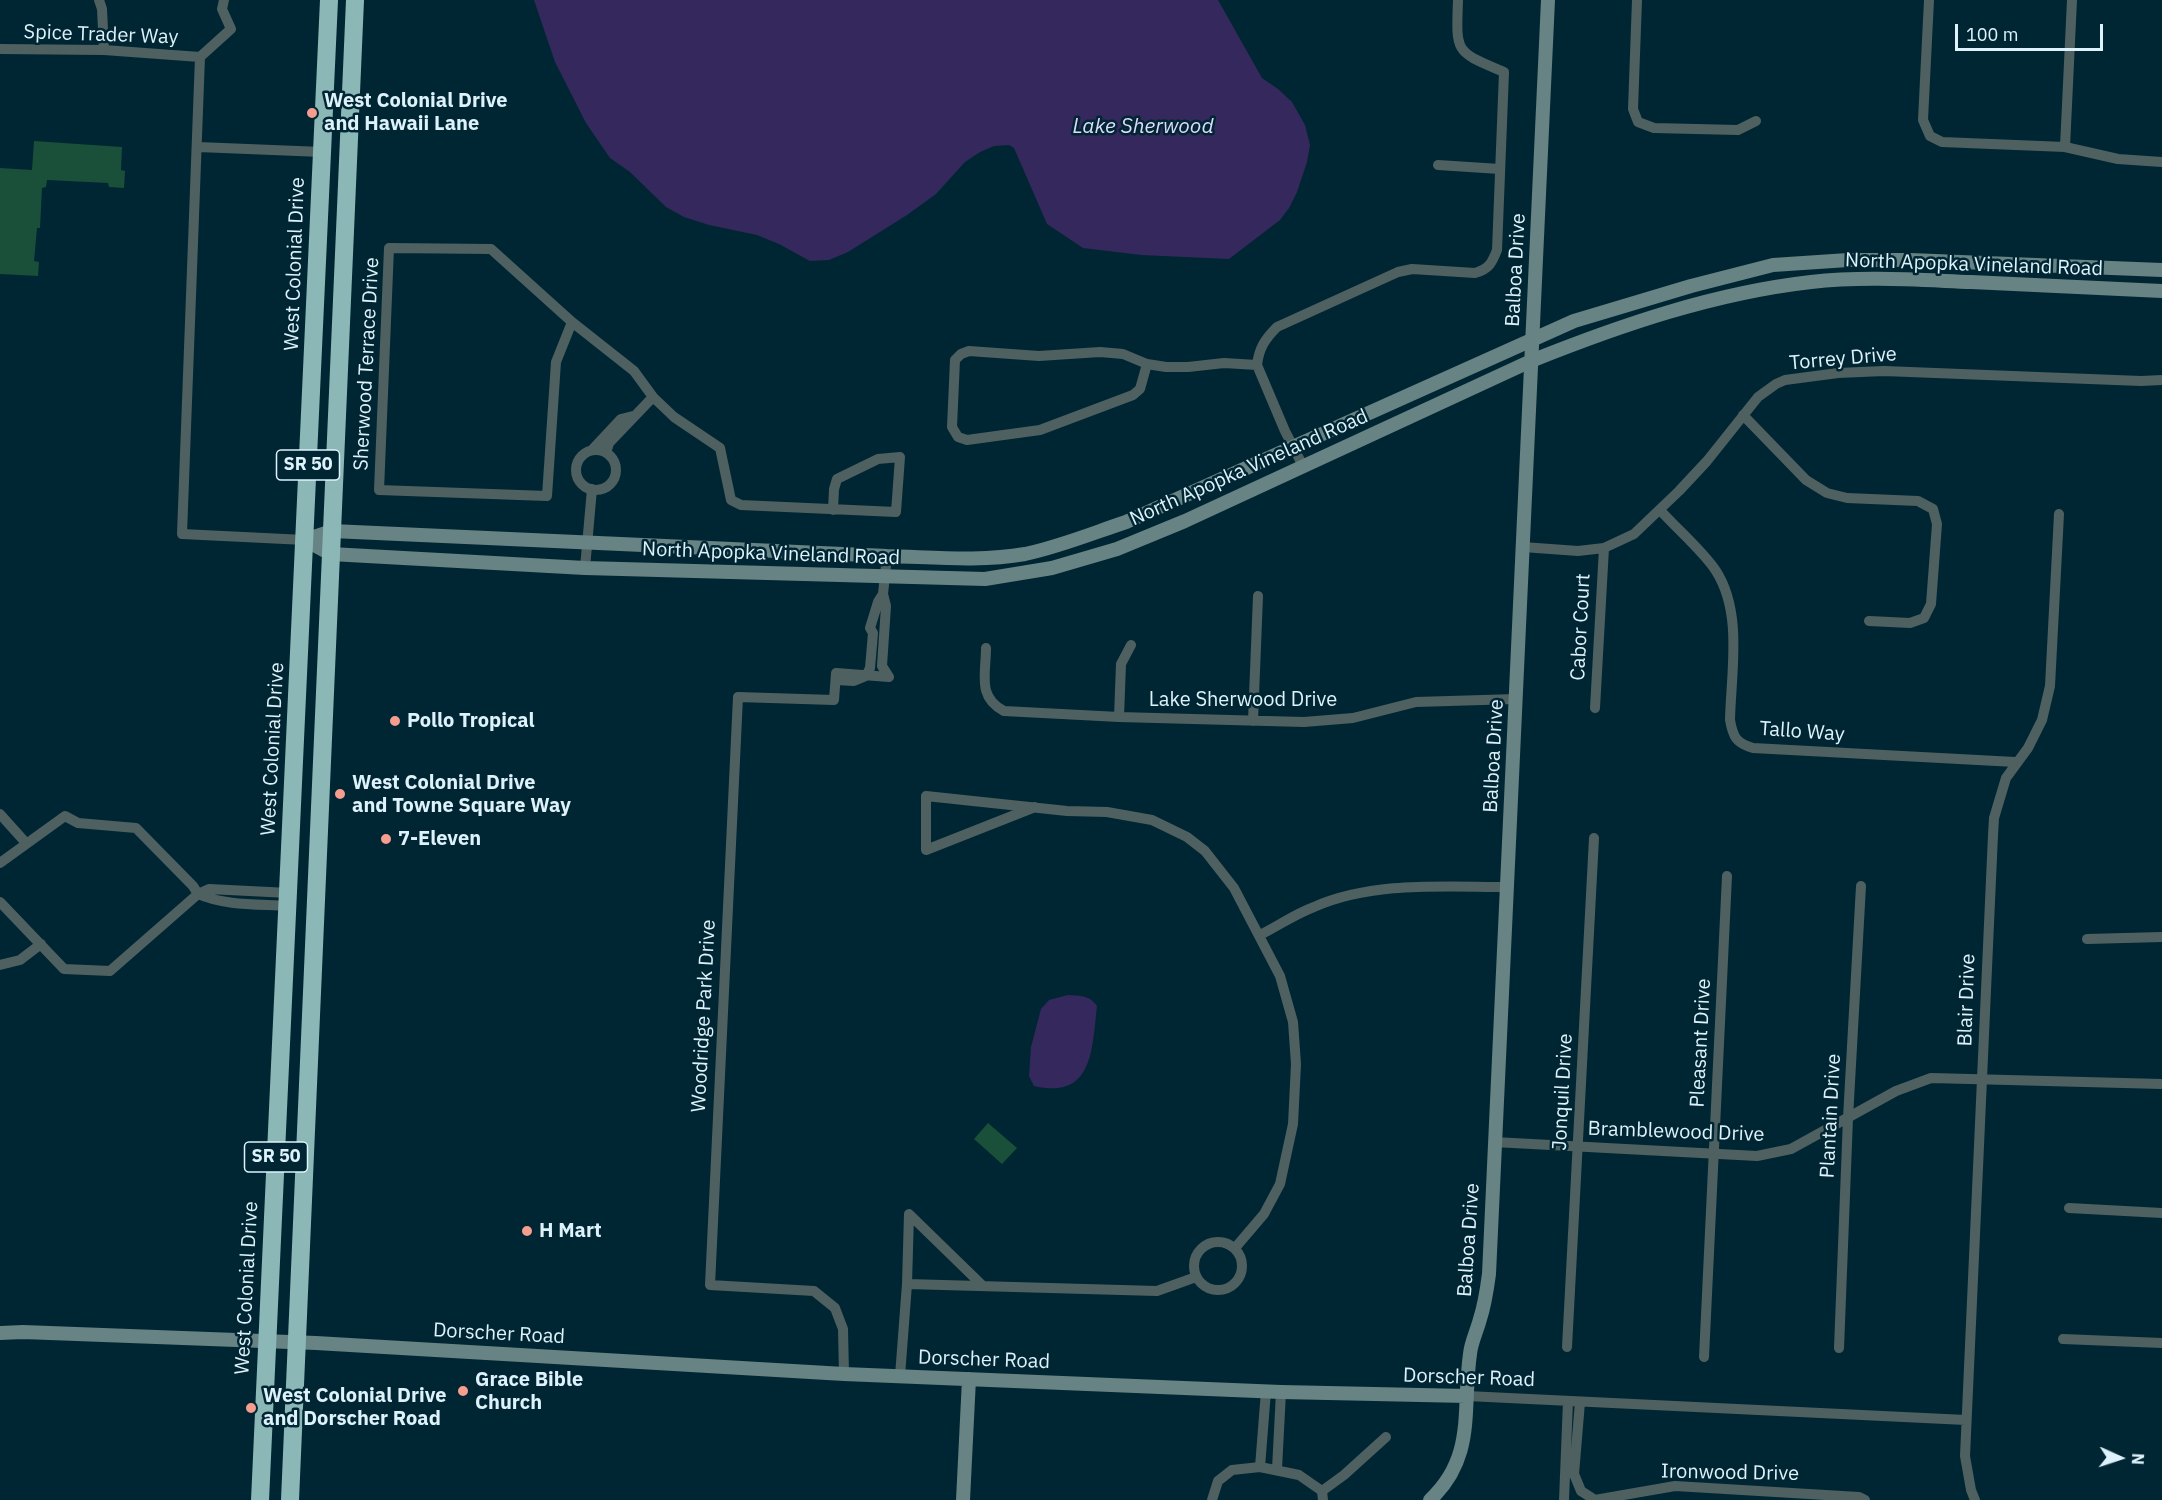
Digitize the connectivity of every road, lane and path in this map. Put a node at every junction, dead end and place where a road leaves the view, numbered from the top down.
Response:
1 (99, 0) edge
2 (224, 0) edge
3 (329, 0) edge
4 (355, 0) edge
5 (1458, 0) edge
6 (1548, 0) edge
7 (1637, 0) edge
8 (1929, 0) edge
9 (2072, 0) edge
10 (0, 50) edge
11 (104, 50) junction
12 (200, 57) junction
13 (1756, 122) dead end
14 (198, 147) junction
15 (2065, 147) junction
16 (322, 152) junction
17 (2162, 162) edge
18 (1438, 165) dead end
19 (1500, 169) junction
20 (345, 216) junction
21 (2162, 270) edge
22 (2162, 291) edge
23 (572, 322) junction
24 (1533, 339) junction
25 (1532, 361) junction
26 (1147, 364) junction
27 (1257, 365) junction
28 (2162, 380) edge
29 (653, 397) junction
30 (1743, 415) junction
31 (633, 416) junction
32 (1293, 448) junction
33 (592, 450) junction
34 (606, 453) junction
35 (1303, 466) junction
36 (592, 489) junction
37 (833, 510) junction
38 (1660, 510) junction
39 (2059, 514) dead end
40 (332, 531) junction
41 (305, 540) junction
42 (587, 543) junction
43 (1523, 547) junction
44 (1604, 548) junction
45 (330, 554) junction
46 (887, 556) junction
47 (585, 568) junction
48 (885, 577) junction
49 (883, 594) junction
50 (1258, 596) dead end
51 (1869, 621) dead end
52 (1131, 645) dead end
53 (986, 648) dead end
54 (866, 676) junction
55 (1516, 699) junction
56 (1594, 708) dead end
57 (1119, 717) junction
58 (1253, 721) junction
59 (2015, 762) junction
60 (1035, 807) junction
61 (0, 814) edge
62 (293, 814) junction
63 (1594, 838) dead end
64 (26, 843) junction
65 (0, 863) edge
66 (1727, 876) dead end
67 (1861, 886) dead end
68 (1507, 887) junction
69 (198, 894) junction
70 (316, 898) junction
71 (289, 899) junction
72 (0, 902) edge
73 (1260, 935) junction
74 (2162, 937) edge
75 (2087, 939) dead end
76 (41, 944) junction
77 (0, 965) edge
78 (311, 984) junction
79 (1982, 1078) junction
80 (2162, 1084) edge
81 (1848, 1119) junction
82 (1494, 1142) junction
83 (1578, 1146) junction
84 (1714, 1153) junction
85 (2069, 1208) dead end
86 (2162, 1213) edge
87 (1235, 1248) junction
88 (1196, 1277) junction
89 (907, 1284) junction
90 (983, 1286) junction
91 (0, 1333) edge
92 (2063, 1339) dead end
93 (267, 1341) junction
94 (297, 1342) junction
95 (2162, 1343) edge
96 (1567, 1347) dead end
97 (1839, 1348) dead end
98 (1704, 1357) dead end
99 (844, 1374) junction
100 (900, 1376) junction
101 (969, 1379) junction
102 (1266, 1391) junction
103 (1281, 1392) junction
104 (1467, 1396) junction
105 (1568, 1401) junction
106 (1580, 1401) junction
107 (1966, 1420) junction
108 (1386, 1437) dead end
109 (1260, 1467) junction
110 (1277, 1469) junction
111 (964, 1476) junction
112 (1322, 1496) edge
113 (1784, 1496) edge
114 (260, 1500) edge
115 (290, 1500) edge
116 (963, 1500) edge
117 (973, 1500) edge
118 (1212, 1500) edge
119 (1430, 1500) edge
120 (1564, 1500) edge
121 (1595, 1500) edge
122 (1865, 1500) edge
123 (1976, 1500) edge

1 - 11 street
2 - 12 street
3 - 16 highway, West Colonial Drive / SR 50
4 - 20 highway, SR 50
5 - 19 street
6 - 24 street, Balboa Drive
7 - 13 street
8 - 15 street
9 - 15 street
10 - 11 street, Spice Trader Way
11 - 12 street, Spice Trader Way
12 - 14 street
14 - 16 street
14 - 41 street
15 - 17 street
16 - 20 highway
16 - 41 highway, West Colonial Drive / SR 50
18 - 19 street
19 - 27 street
20 - 40 highway, SR 50
21 - 24 street, North Apopka Vineland Road
22 - 25 street, North Apopka Vineland Road
23 - 23 street, Sherwood Terrace Drive
23 - 29 street, Sherwood Terrace Drive
24 - 25 street, Balboa Drive
24 - 32 street, North Apopka Vineland Road
25 - 35 street, North Apopka Vineland Road
25 - 43 street, Balboa Drive
26 - 26 street
26 - 27 street
27 - 32 street
28 - 30 street, Torrey Drive
29 - 31 street
29 - 37 street, Sherwood Terrace Drive
30 - 38 street, Torrey Drive
30 - 51 street
31 - 33 street
31 - 34 street
32 - 35 street
32 - 46 street, North Apopka Vineland Road
33 - 34 street
33 - 36 street
34 - 36 street
35 - 48 street, North Apopka Vineland Road
36 - 42 street
37 - 37 street, Sherwood Terrace Drive
38 - 44 street, Torrey Drive
38 - 59 street, Tallo Way
39 - 59 street, Blair Drive
40 - 41 street
40 - 42 street, North Apopka Vineland Road
40 - 45 highway, SR 50
41 - 45 street
41 - 62 highway, West Colonial Drive / SR 50
42 - 46 street, North Apopka Vineland Road
42 - 47 street
43 - 44 street, Torrey Drive
43 - 55 street, Balboa Drive
44 - 56 street, Cabor Court
45 - 47 street, North Apopka Vineland Road
45 - 70 highway, SR 50
46 - 48 street, Woodridge Park Drive
47 - 48 street, North Apopka Vineland Road
48 - 49 street, Woodridge Park Drive
49 - 54 street, Woodridge Park Drive
49 - 54 street, Woodridge Park Drive
50 - 58 street
52 - 57 street
53 - 57 street, Lake Sherwood Drive
54 - 99 street, Woodridge Park Drive
55 - 58 street, Lake Sherwood Drive
55 - 68 street, Balboa Drive
57 - 58 street, Lake Sherwood Drive
59 - 79 street, Blair Drive
60 - 60 street
60 - 73 street
61 - 64 street
62 - 70 highway
62 - 71 highway, West Colonial Drive / SR 50
63 - 83 street, Jonquil Drive
64 - 65 street
64 - 69 street
66 - 84 street, Pleasant Drive
67 - 81 street, Plantain Drive
68 - 73 street
68 - 82 street, Balboa Drive
69 - 71 street
69 - 76 street
70 - 78 highway, SR 50
71 - 78 highway
71 - 93 highway, West Colonial Drive / SR 50
72 - 76 street
73 - 87 street
74 - 75 street
76 - 77 street
78 - 94 highway, SR 50
79 - 80 street, Bramblewood Drive
79 - 81 street, Bramblewood Drive
79 - 107 street, Blair Drive
81 - 84 street, Bramblewood Drive
81 - 97 street, Plantain Drive
82 - 83 street, Bramblewood Drive
82 - 104 street, Balboa Drive
83 - 84 street, Bramblewood Drive
83 - 96 street, Jonquil Drive
84 - 98 street, Pleasant Drive
85 - 86 street
87 - 88 street
87 - 88 street
88 - 90 street
89 - 90 street
89 - 90 street
89 - 100 street
91 - 93 street, Dorscher Road
92 - 95 street
93 - 94 street, Dorscher Road
93 - 114 highway, West Colonial Drive / SR 50
94 - 99 street, Dorscher Road
94 - 115 highway, SR 50
99 - 100 street, Dorscher Road
100 - 101 street, Dorscher Road
101 - 102 street, Dorscher Road
101 - 111 street
102 - 103 street, Dorscher Road
102 - 109 street
103 - 104 street, Dorscher Road
103 - 110 street
104 - 105 street, Dorscher Road
104 - 119 street, Balboa Drive
105 - 106 street, Dorscher Road
105 - 120 street
106 - 107 street, Dorscher Road
106 - 121 street
107 - 123 street, Blair Drive
108 - 112 street
109 - 110 street
109 - 118 street
110 - 112 street
111 - 116 street
111 - 117 street
113 - 121 street, Ironwood Drive
113 - 122 street, Ironwood Drive

